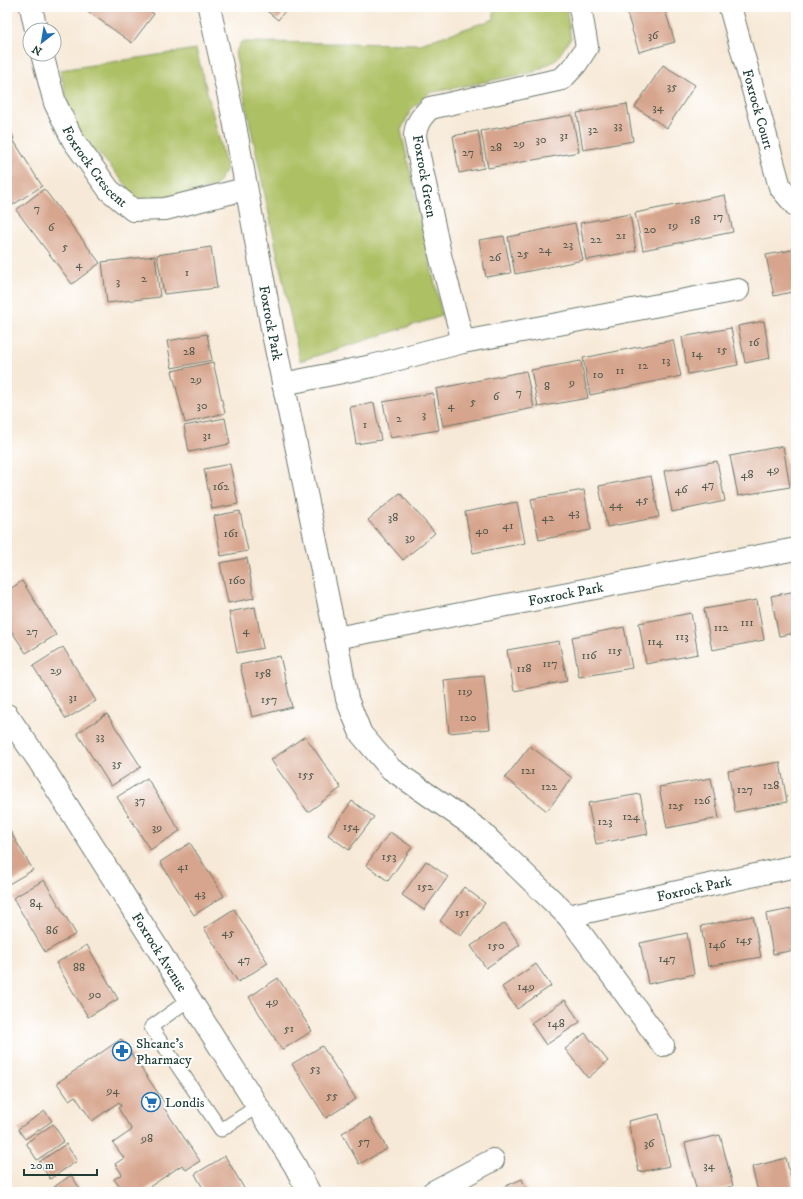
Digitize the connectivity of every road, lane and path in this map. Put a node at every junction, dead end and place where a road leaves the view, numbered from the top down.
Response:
1 (31, 7) edge
2 (209, 7) edge
3 (580, 7) edge
4 (730, 7) edge
5 (34, 22) edge
6 (44, 62) edge
7 (246, 190) junction
8 (796, 206) edge
9 (738, 290) dead end
10 (463, 342) junction
11 (283, 384) junction
12 (796, 549) edge
13 (336, 638) junction
14 (7, 715) edge
15 (796, 866) edge
16 (568, 916) junction
17 (190, 999) junction
18 (663, 1045) dead end
19 (258, 1106) junction
20 (493, 1160) dead end
21 (309, 1192) edge
22 (433, 1192) edge

1 - 5 street
2 - 7 street, Foxrock Park
3 - 10 street, Foxrock Green
4 - 8 street, Foxrock Court
6 - 7 street, Foxrock Crescent
7 - 11 street, Foxrock Park
9 - 10 street
10 - 11 street
11 - 13 street, Foxrock Park
12 - 13 street, Foxrock Park
13 - 16 street, Foxrock Park
14 - 17 street, Foxrock Avenue
15 - 16 street, Foxrock Park
16 - 18 street, Foxrock Park
17 - 19 street, Foxrock Avenue
17 - 19 lane
19 - 21 street, Foxrock Avenue
20 - 22 street

